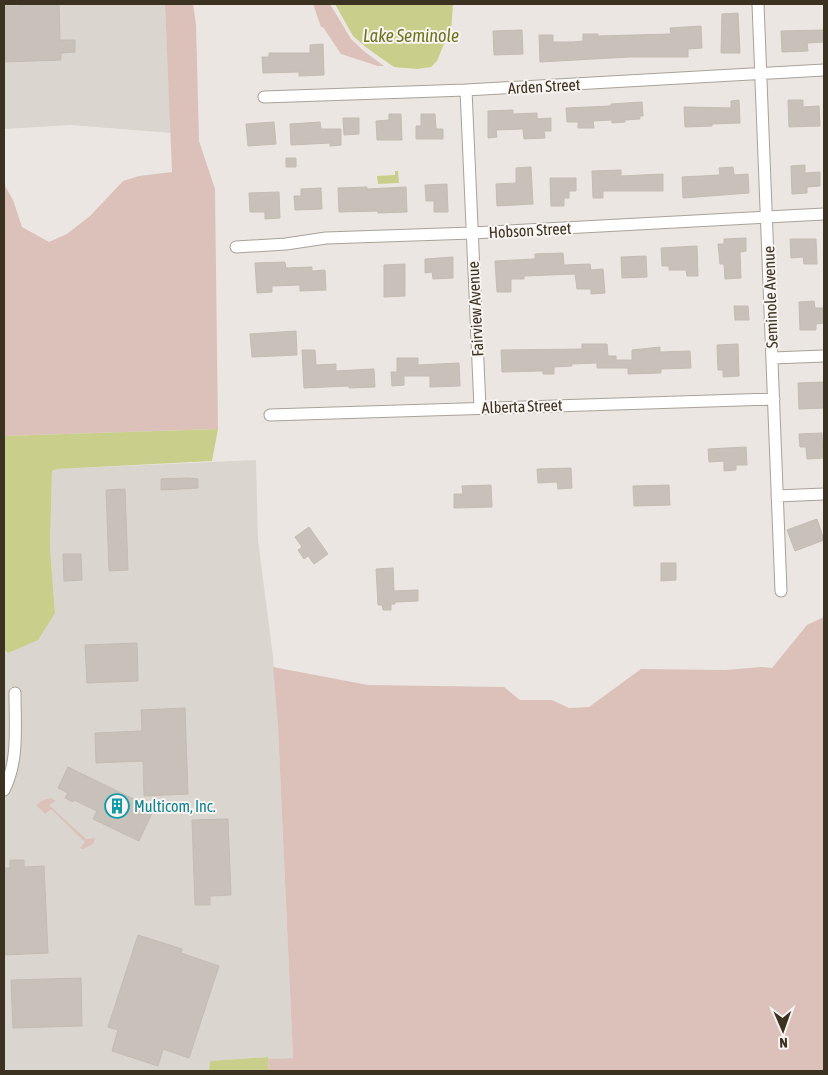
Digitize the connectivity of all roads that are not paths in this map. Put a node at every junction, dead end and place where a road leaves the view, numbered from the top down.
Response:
1 (758, 4) edge
2 (824, 70) edge
3 (761, 73) junction
4 (466, 90) junction
5 (264, 97) dead end
6 (824, 214) edge
7 (767, 216) junction
8 (472, 233) junction
9 (236, 247) dead end
10 (824, 356) edge
11 (773, 358) junction
12 (774, 399) junction
13 (480, 408) junction
14 (270, 415) dead end
15 (824, 494) edge
16 (777, 496) junction
17 (781, 591) dead end
18 (15, 693) dead end
19 (4, 790) edge

1 - 3 street, Seminole Avenue
2 - 3 street, Arden Street
3 - 4 street, Arden Street
3 - 7 street, Seminole Avenue
4 - 5 street, Arden Street
4 - 8 street, Fairview Avenue
6 - 7 street, Hobson Street
7 - 8 street, Hobson Street
7 - 11 street, Seminole Avenue
8 - 9 street, Hobson Street
8 - 13 street, Fairview Avenue
10 - 11 street
11 - 12 street, Seminole Avenue
12 - 13 street, Alberta Street
12 - 16 street, Seminole Avenue
13 - 14 street, Alberta Street
15 - 16 street
16 - 17 street, Seminole Avenue
18 - 19 street

